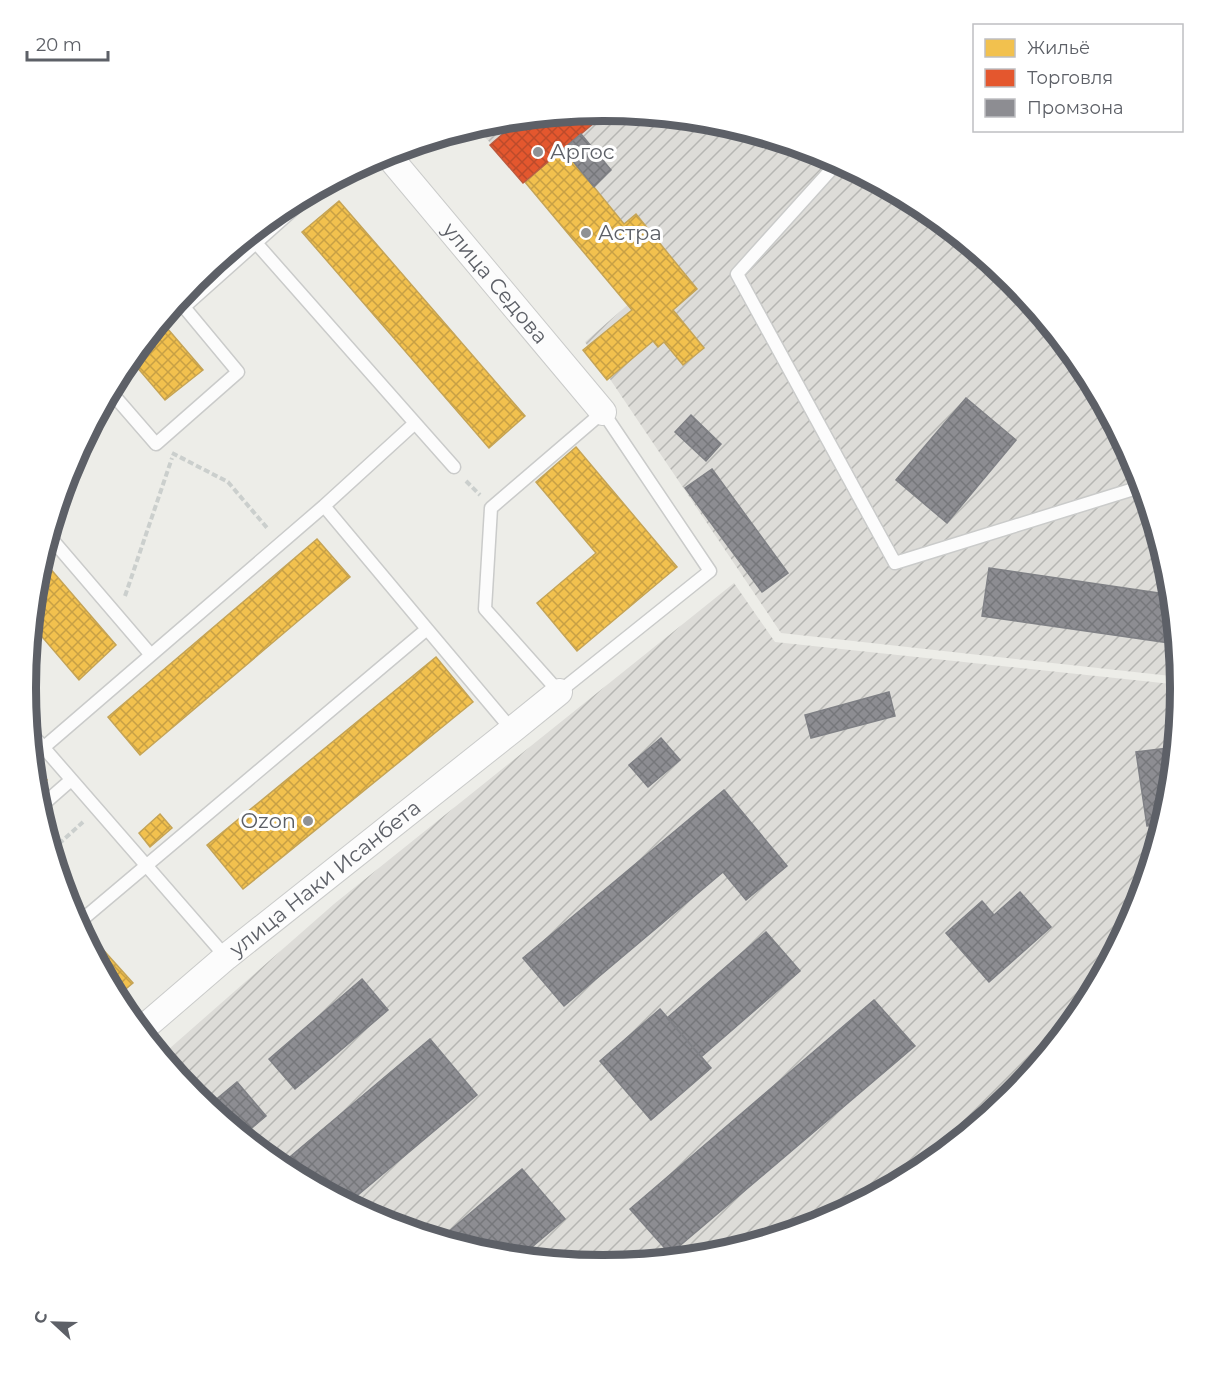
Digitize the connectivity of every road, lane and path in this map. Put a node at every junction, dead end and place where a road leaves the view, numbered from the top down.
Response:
1 (393, 161) edge
2 (832, 169) edge
3 (254, 241) edge
4 (184, 307) edge
5 (116, 398) edge
6 (603, 412) junction
7 (186, 418) junction
8 (415, 423) junction
9 (156, 444) junction
10 (173, 453) junction
11 (454, 467) joint
12 (1135, 489) edge
13 (324, 506) junction
14 (491, 508) junction
15 (55, 543) edge
16 (281, 543) junction
17 (118, 616) junction
18 (427, 629) junction
19 (151, 655) junction
20 (558, 692) junction
21 (512, 730) junction
22 (39, 743) edge
23 (43, 748) junction
24 (71, 780) junction
25 (47, 801) edge
26 (97, 810) junction
27 (58, 845) edge
28 (146, 865) junction
29 (85, 918) edge
30 (226, 957) junction
31 (147, 1025) edge

1 - 6 street, улица Седова
2 - 12 lane
3 - 8 lane
4 - 7 lane
5 - 9 lane
6 - 14 lane
6 - 20 lane
7 - 9 lane
7 - 10 path
8 - 11 lane
8 - 13 lane
9 - 10 path
10 - 16 path
10 - 17 path
11 - 14 path
13 - 16 lane
13 - 18 lane
14 - 20 lane
15 - 17 lane
16 - 19 lane
17 - 19 lane
18 - 21 lane
18 - 28 lane
19 - 23 lane
20 - 21 street, улица Наки Исанбета
21 - 30 street, улица Наки Исанбета
22 - 23 lane
23 - 24 lane
24 - 25 lane
24 - 26 lane
26 - 27 path
26 - 28 lane
28 - 29 lane
28 - 30 lane
30 - 31 street, улица Наки Исанбета

